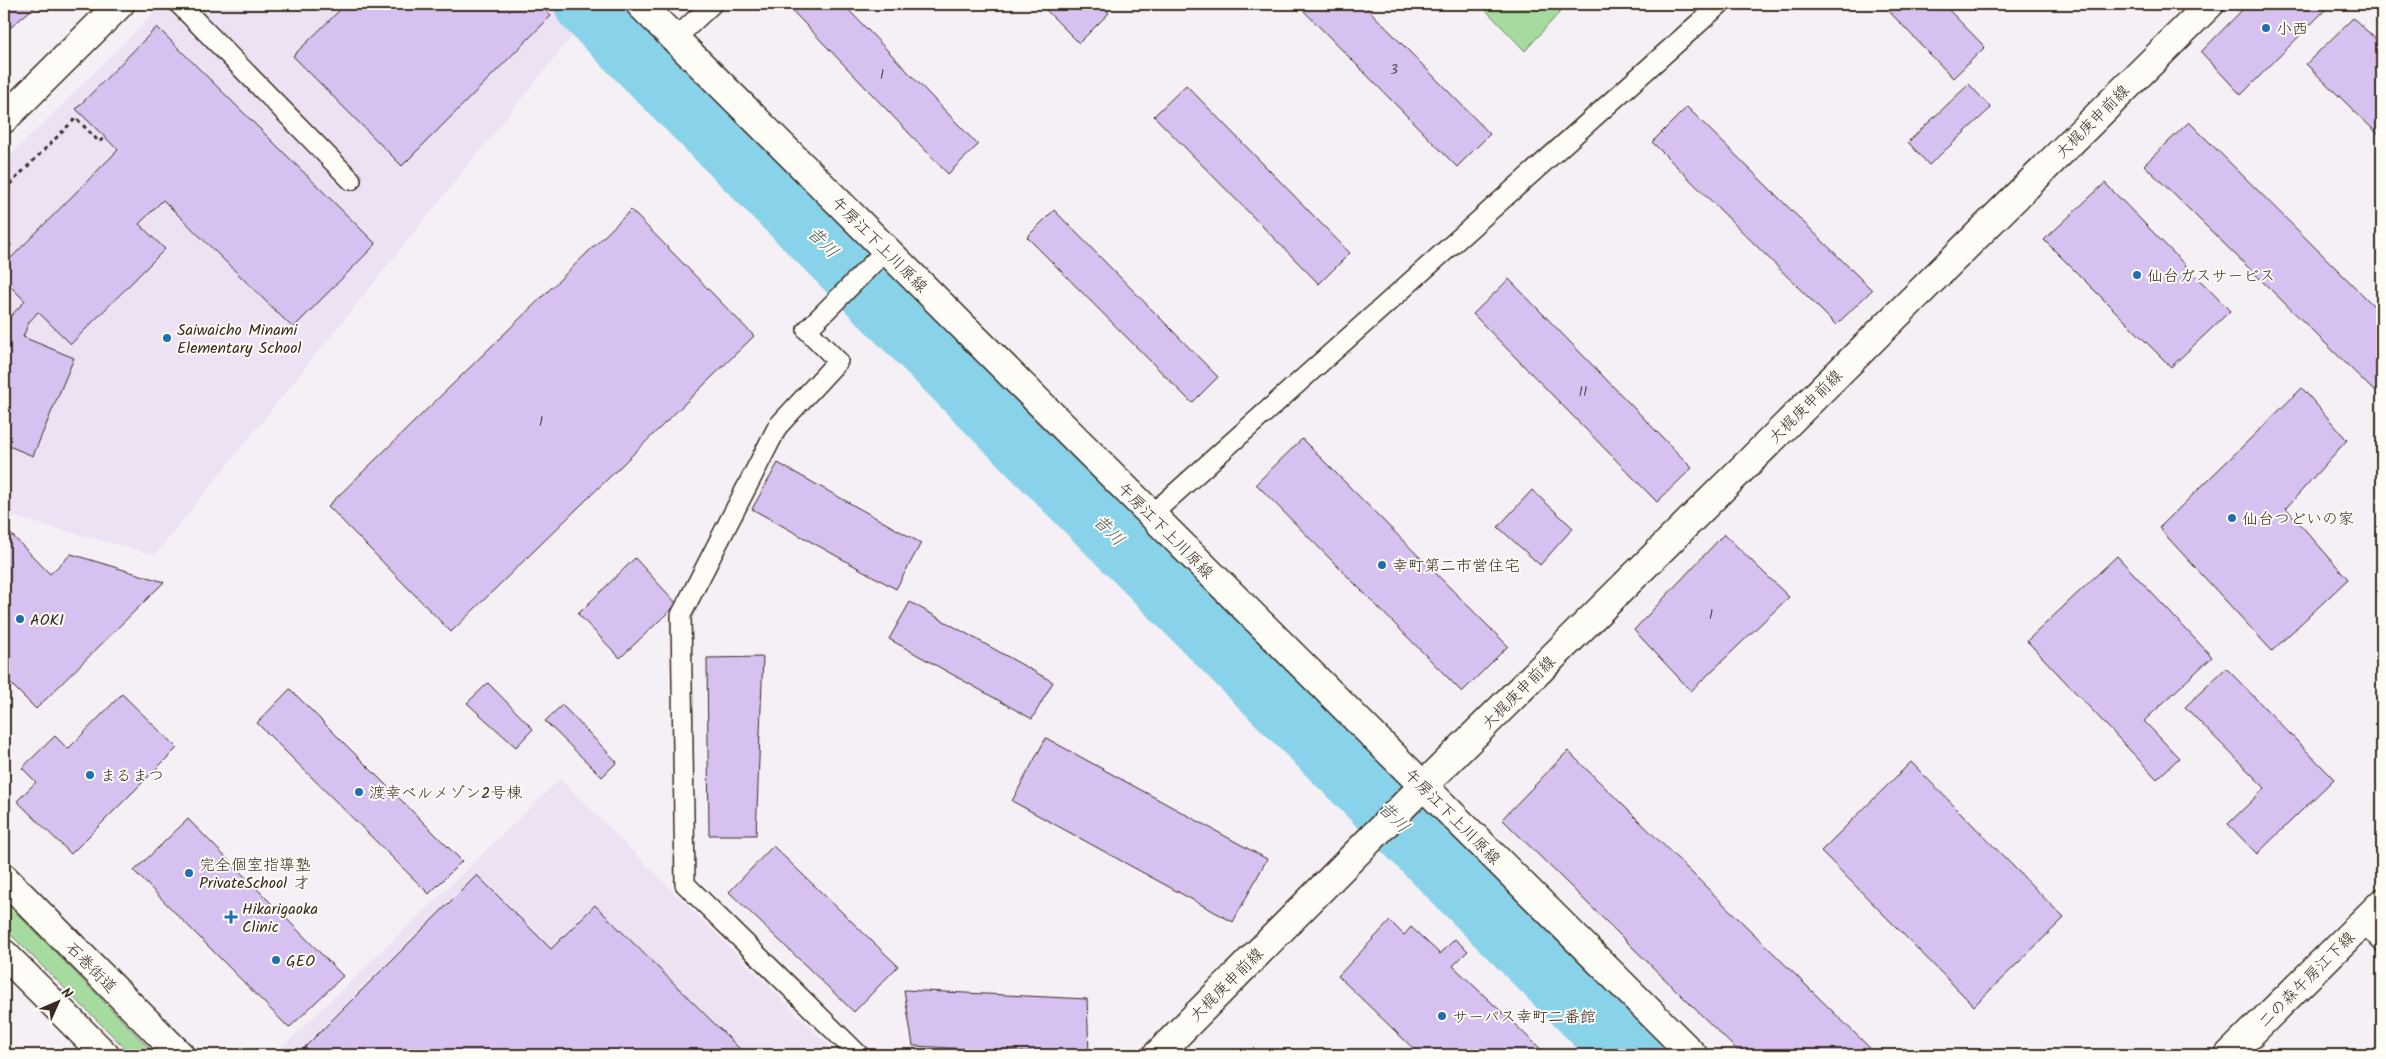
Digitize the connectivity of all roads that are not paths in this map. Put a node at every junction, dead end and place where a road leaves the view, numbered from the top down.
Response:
1 (120, 4) edge
2 (179, 4) edge
3 (640, 4) edge
4 (712, 4) edge
5 (1720, 4) edge
6 (2210, 4) edge
7 (675, 39) junction
8 (7, 107) edge
9 (351, 180) dead end
10 (878, 258) junction
11 (1151, 515) junction
12 (1424, 786) junction
13 (4, 878) edge
14 (2382, 903) edge
15 (2363, 922) junction
16 (2382, 942) edge
17 (4, 954) edge
18 (105, 1055) edge
19 (180, 1055) edge
20 (859, 1055) edge
21 (1156, 1055) edge
22 (1693, 1055) edge
23 (2229, 1055) edge

1 - 8 street
2 - 9 lane
3 - 7 street, 午房江下上川原線
4 - 7 lane
5 - 11 lane
6 - 12 street, 大梶庚申前線
7 - 10 street, 午房江下上川原線
10 - 11 street, 午房江下上川原線
10 - 20 lane
11 - 12 street, 午房江下上川原線
12 - 21 street, 大梶庚申前線
12 - 22 street, 午房江下上川原線
13 - 19 street, 石巻街道
14 - 15 street, 二の森午房江下線
15 - 16 lane
15 - 23 street, 二の森午房江下線
17 - 18 street

